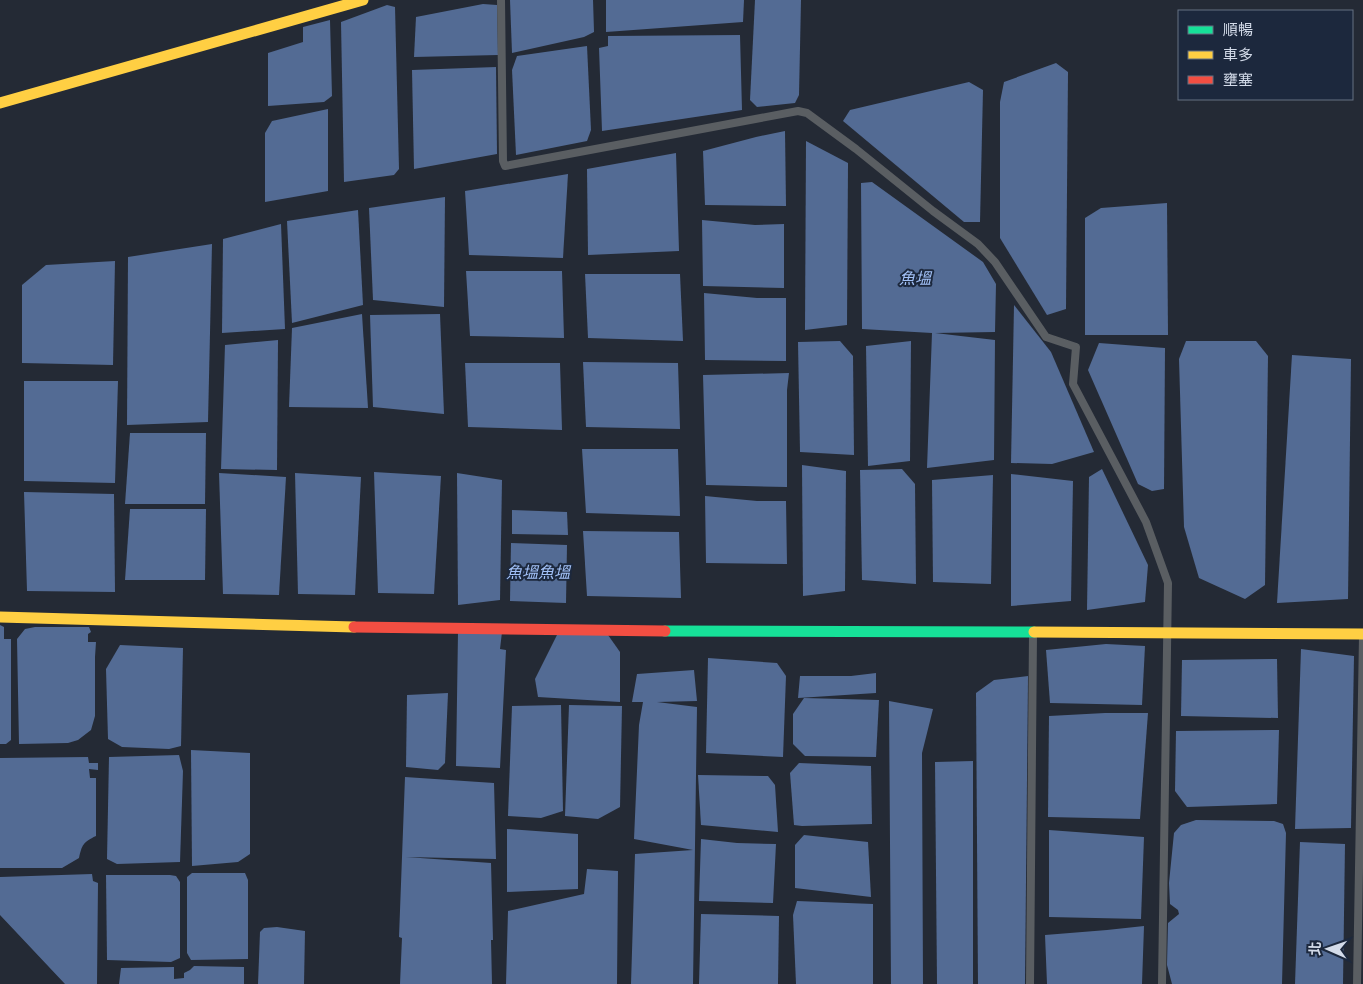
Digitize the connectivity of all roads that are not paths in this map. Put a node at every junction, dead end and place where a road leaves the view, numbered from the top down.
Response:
1 (363, 0) edge
2 (501, 0) edge
3 (0, 103) edge
4 (0, 617) edge
5 (1033, 631) junction
6 (1167, 632) junction
7 (1363, 634) edge
8 (1030, 984) edge
9 (1162, 984) edge
10 (1357, 984) edge

1 - 3 street
2 - 6 lane
4 - 5 street
5 - 6 street
5 - 8 lane
6 - 7 street
6 - 9 lane
7 - 10 lane

